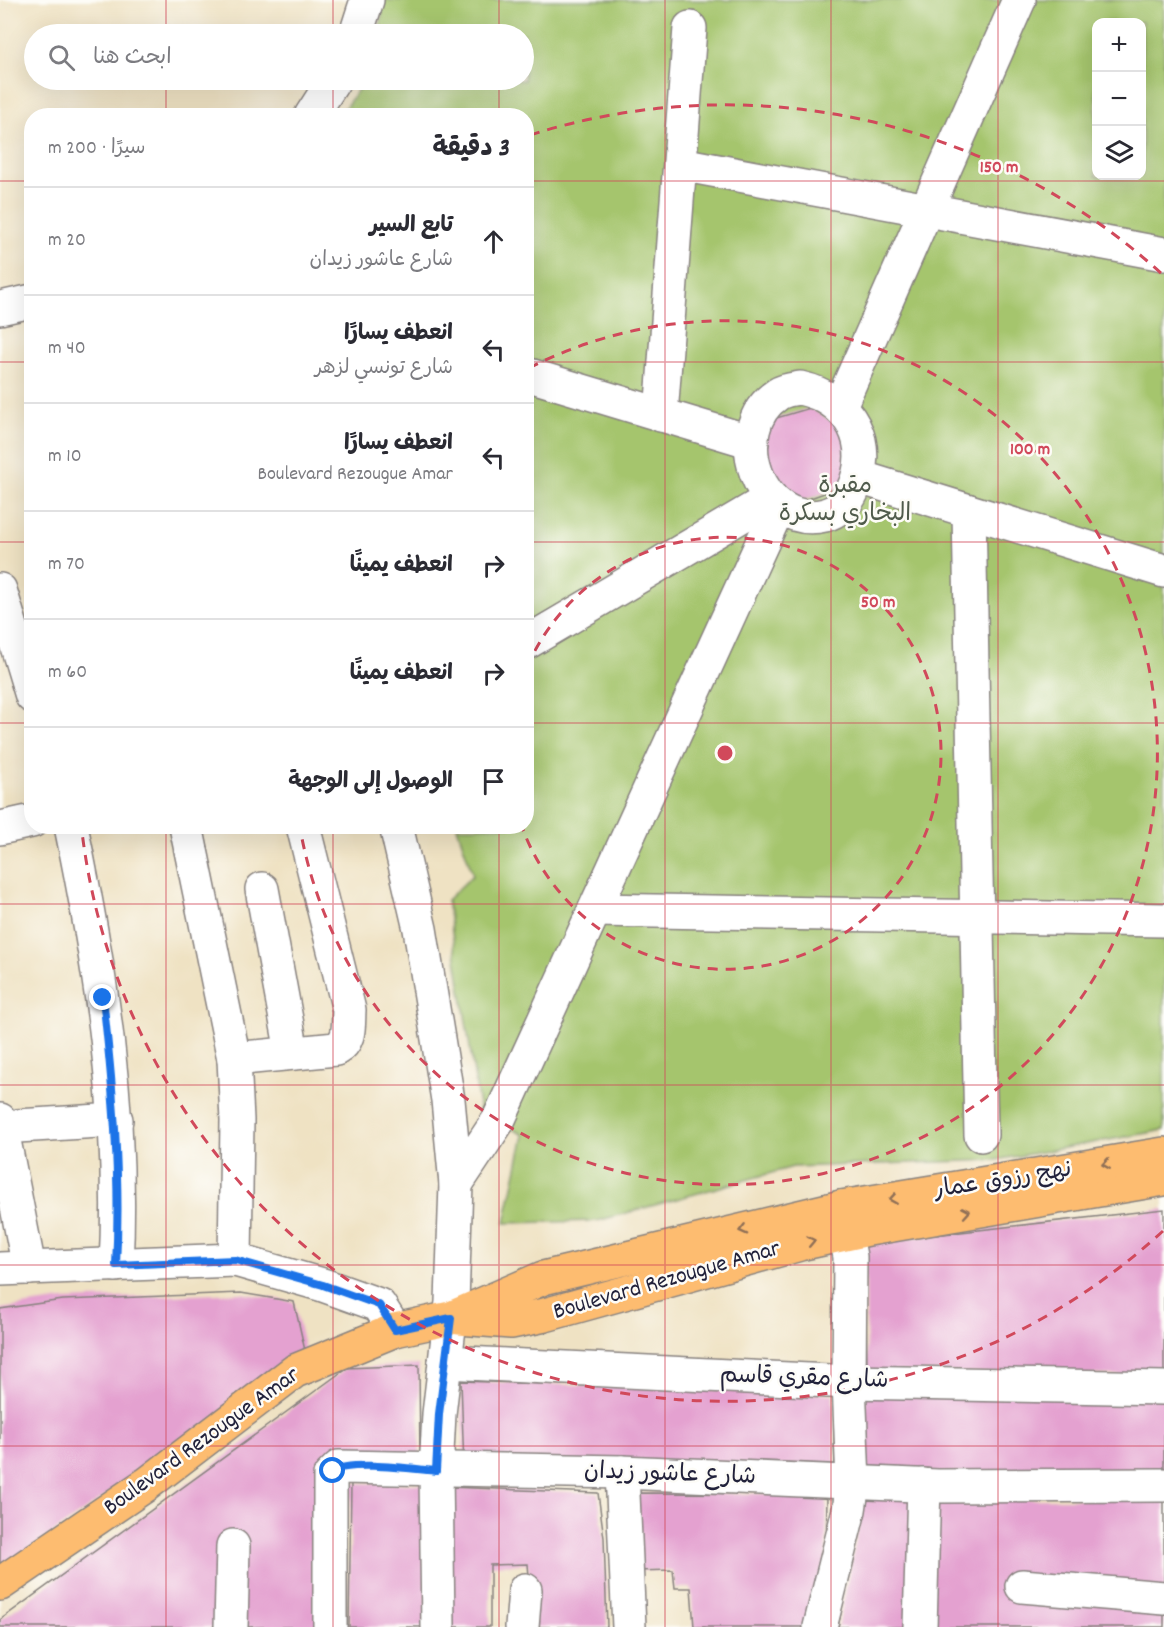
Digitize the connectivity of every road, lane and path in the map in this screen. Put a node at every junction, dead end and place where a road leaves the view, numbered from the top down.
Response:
1 (367, 0) edge
2 (1019, 0) edge
3 (359, 24) edge
4 (690, 28) dead end
5 (328, 90) edge
6 (316, 108) edge
7 (680, 164) junction
8 (926, 210) junction
9 (1164, 254) edge
10 (24, 303) edge
11 (0, 308) edge
12 (534, 376) edge
13 (840, 406) junction
14 (661, 415) junction
15 (752, 442) junction
16 (859, 477) junction
17 (775, 503) junction
18 (969, 511) junction
19 (1164, 571) edge
20 (0, 591) edge
21 (534, 639) edge
22 (9, 654) edge
23 (24, 681) edge
24 (24, 823) edge
25 (0, 828) edge
26 (72, 834) edge
27 (188, 834) edge
28 (305, 834) edge
29 (398, 834) edge
30 (262, 889) dead end
31 (595, 910) junction
32 (976, 917) junction
33 (1164, 920) edge
34 (292, 1052) junction
35 (234, 1059) junction
36 (116, 1120) junction
37 (1, 1123) edge
38 (981, 1135) dead end
39 (1164, 1154) edge
40 (1164, 1179) edge
41 (456, 1184) junction
42 (844, 1220) junction
43 (235, 1260) junction
44 (116, 1265) junction
45 (15, 1269) edge
46 (395, 1330) junction
47 (448, 1338) junction
48 (849, 1382) junction
49 (1164, 1388) edge
50 (436, 1471) junction
51 (622, 1472) junction
52 (853, 1483) junction
53 (924, 1485) junction
54 (1164, 1485) edge
55 (233, 1546) dead end
56 (0, 1584) edge
57 (1022, 1586) dead end
58 (525, 1590) dead end
59 (1164, 1598) edge
60 (231, 1627) edge
61 (330, 1627) edge
62 (438, 1627) edge
63 (522, 1627) edge
64 (629, 1627) edge
65 (820, 1627) edge
66 (920, 1627) edge

1 - 3 street
2 - 8 street
4 - 7 street
5 - 6 street
7 - 8 street
7 - 14 street
8 - 9 street
8 - 13 street
10 - 11 street
12 - 14 street
13 - 15 street
13 - 16 street
14 - 15 street
15 - 17 street
16 - 17 street
16 - 18 street
17 - 21 street
17 - 31 street
18 - 19 street
18 - 32 street
20 - 22 street
22 - 23 street
24 - 25 street
26 - 36 street
27 - 35 street
28 - 34 street
29 - 41 street
30 - 34 street
31 - 32 street
31 - 41 street
32 - 33 street
32 - 38 street
34 - 35 street
35 - 43 street
36 - 37 street
36 - 44 street
37 - 45 street
39 -> 42 main road, نهج رزوق عمار
42 -> 40 main road, نهج رزوق عمار
41 - 47 street
47 -> 42 main road, Boulevard Rezougue Amar
42 -> 47 main road, Boulevard Rezougue Amar
42 - 48 street
43 - 44 street
43 - 46 street
44 - 45 street
46 - 47 main road, Boulevard Rezougue Amar
46 - 56 main road, Boulevard Rezougue Amar
47 - 48 street, شارع مقري قاسم
47 - 50 street
48 - 49 street, شارع مقري قاسم
48 - 52 street
50 - 51 street, شارع عاشور زيدان
50 - 61 street, شارع عاشور زيدان
50 - 62 street
51 - 52 street, شارع عاشور زيدان
51 - 64 street
52 - 53 street, شارع عاشور زيدان
52 - 65 street
53 - 54 street, شارع عاشور زيدان
53 - 66 street
55 - 60 street
57 - 59 street
58 - 63 street

